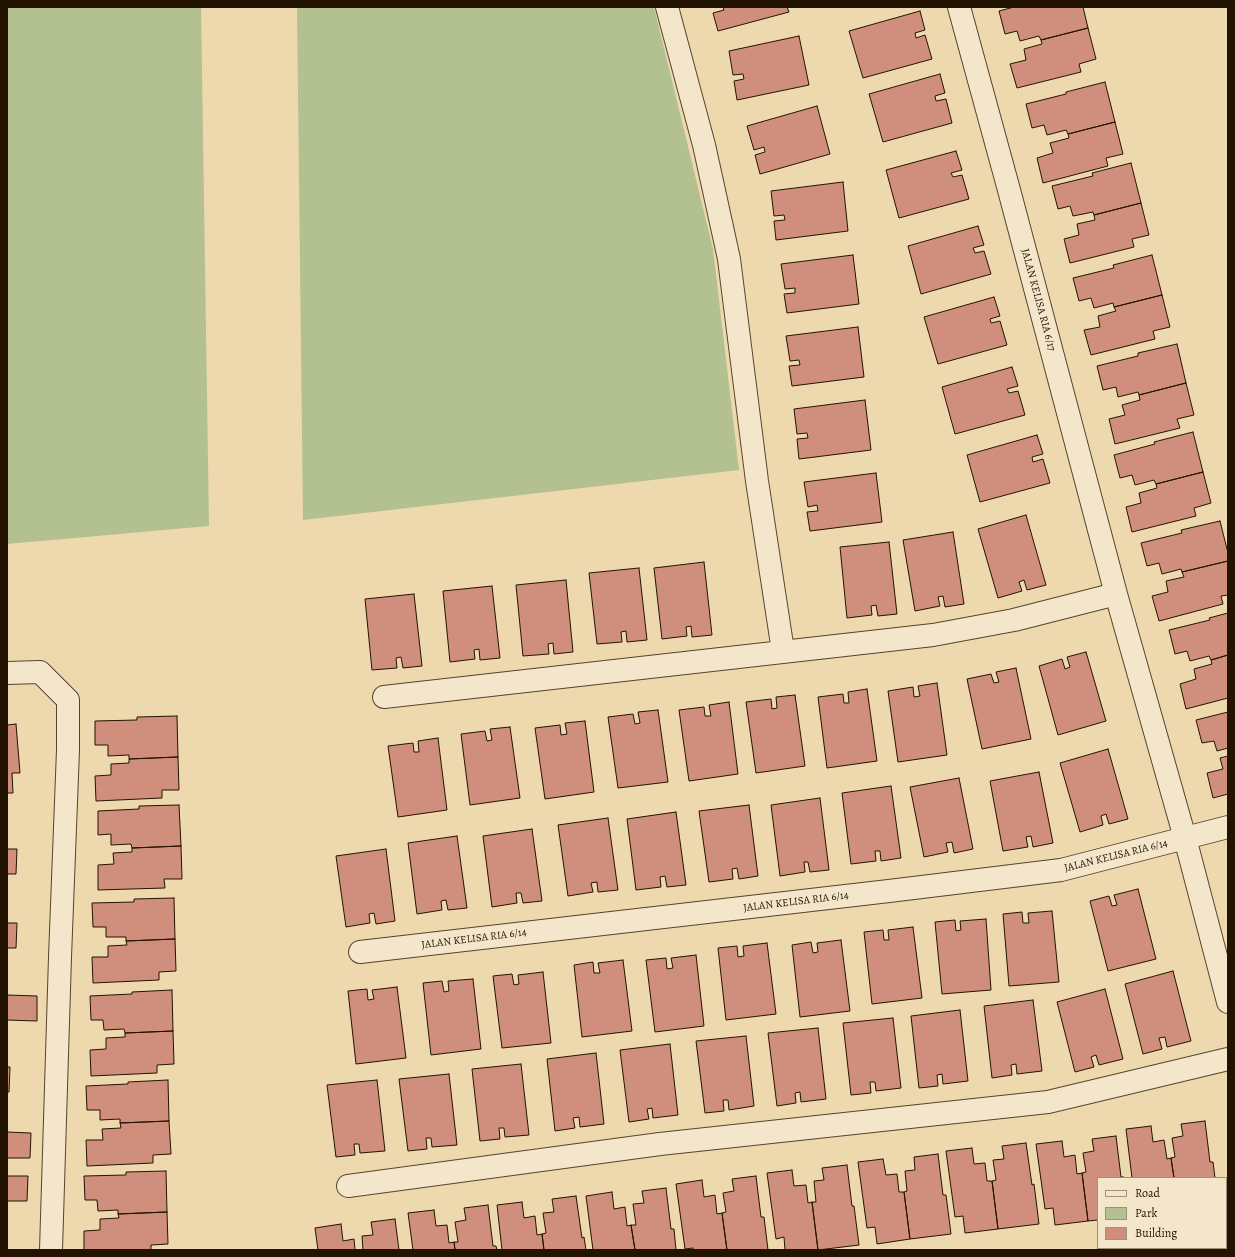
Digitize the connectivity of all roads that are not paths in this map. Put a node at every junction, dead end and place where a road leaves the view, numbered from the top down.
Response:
1 (667, 7) edge
2 (959, 7) edge
3 (1116, 594) junction
4 (783, 651) junction
5 (7, 673) edge
6 (384, 697) dead end
7 (1228, 827) edge
8 (1185, 838) junction
9 (360, 952) dead end
10 (1228, 1002) edge
11 (1228, 1059) edge
12 (348, 1186) dead end
13 (51, 1250) edge

1 - 4 street
2 - 3 street, JALAN KELISA RIA 6/17
3 - 4 street
3 - 8 street, JALAN KELISA RIA 6/17
4 - 6 street
5 - 13 street
7 - 8 street, JALAN KELISA RIA 6/14
8 - 9 street, JALAN KELISA RIA 6/14
8 - 10 street, JALAN KELISA RIA 6/17
11 - 12 street

